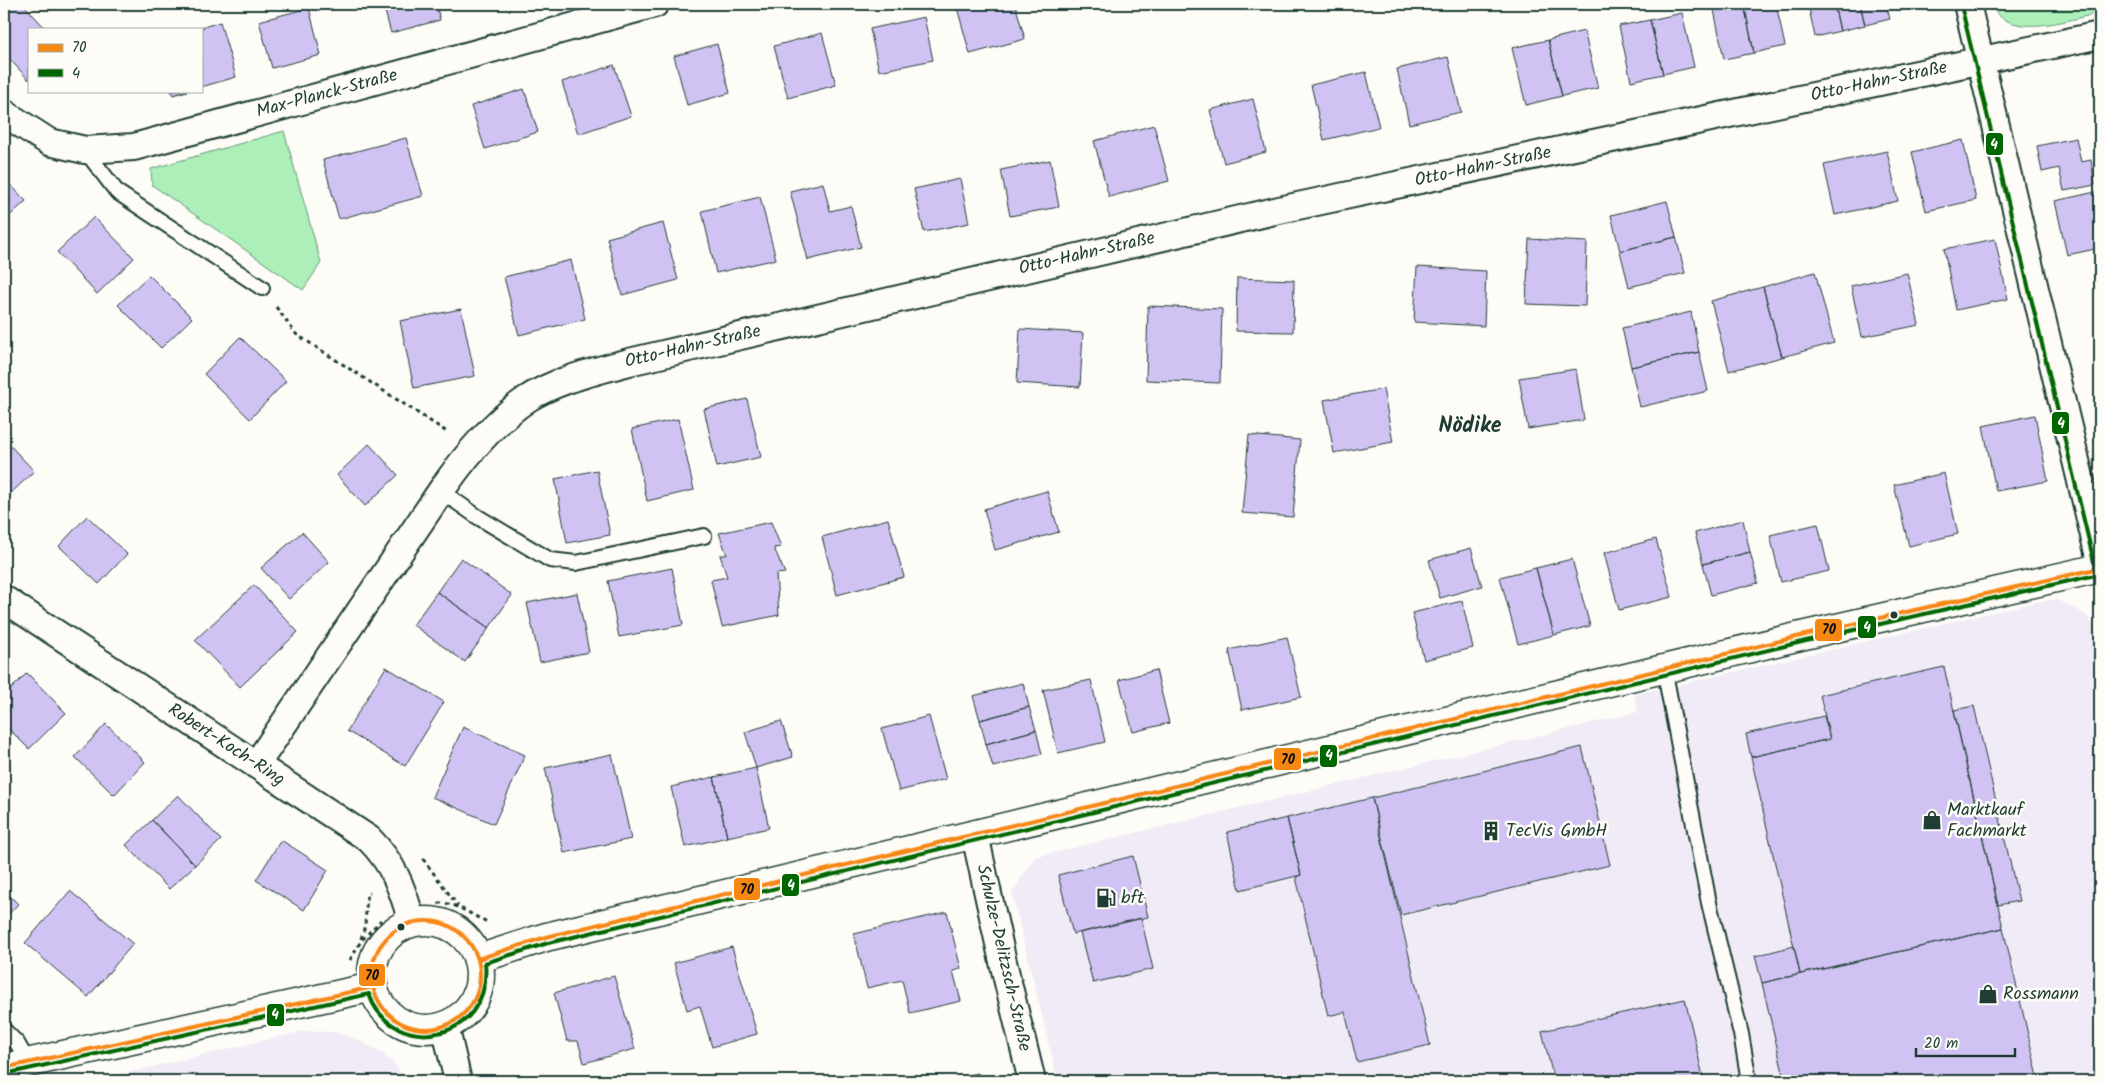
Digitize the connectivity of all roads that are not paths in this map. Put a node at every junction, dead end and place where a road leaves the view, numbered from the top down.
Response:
1 (655, 4) edge
2 (1967, 4) edge
3 (2100, 35) edge
4 (1981, 60) junction
5 (4, 113) edge
6 (85, 150) junction
7 (262, 288) road end
8 (441, 491) junction
9 (704, 536) dead end
10 (2100, 561) edge
11 (2100, 568) edge
12 (4, 599) edge
13 (1664, 668) junction
14 (256, 765) junction
15 (975, 835) junction
16 (412, 922) junction
17 (478, 959) junction
18 (373, 987) junction
19 (445, 1026) junction
20 (4, 1030) edge
21 (16, 1065) edge
22 (458, 1081) edge
23 (1032, 1081) edge
24 (1749, 1081) edge

1 - 6 street, Max-Planck-Straße
2 - 4 street
3 - 4 street, Otto-Hahn-Straße
4 - 8 street, Otto-Hahn-Straße
4 - 10 street
5 - 6 street, Max-Planck-Straße
6 - 7 lane
8 - 9 lane
8 - 14 street, Otto-Hahn-Straße
11 - 13 street
12 - 14 street, Robert-Koch-Ring
13 - 15 street
13 - 24 lane
14 - 16 street, Robert-Koch-Ring
15 - 17 street
15 - 23 street, Schulze-Delitzsch-Straße
16 - 17 street
16 - 18 street
17 - 19 street
18 - 19 street
18 - 21 street
19 - 22 street
20 - 21 lane

